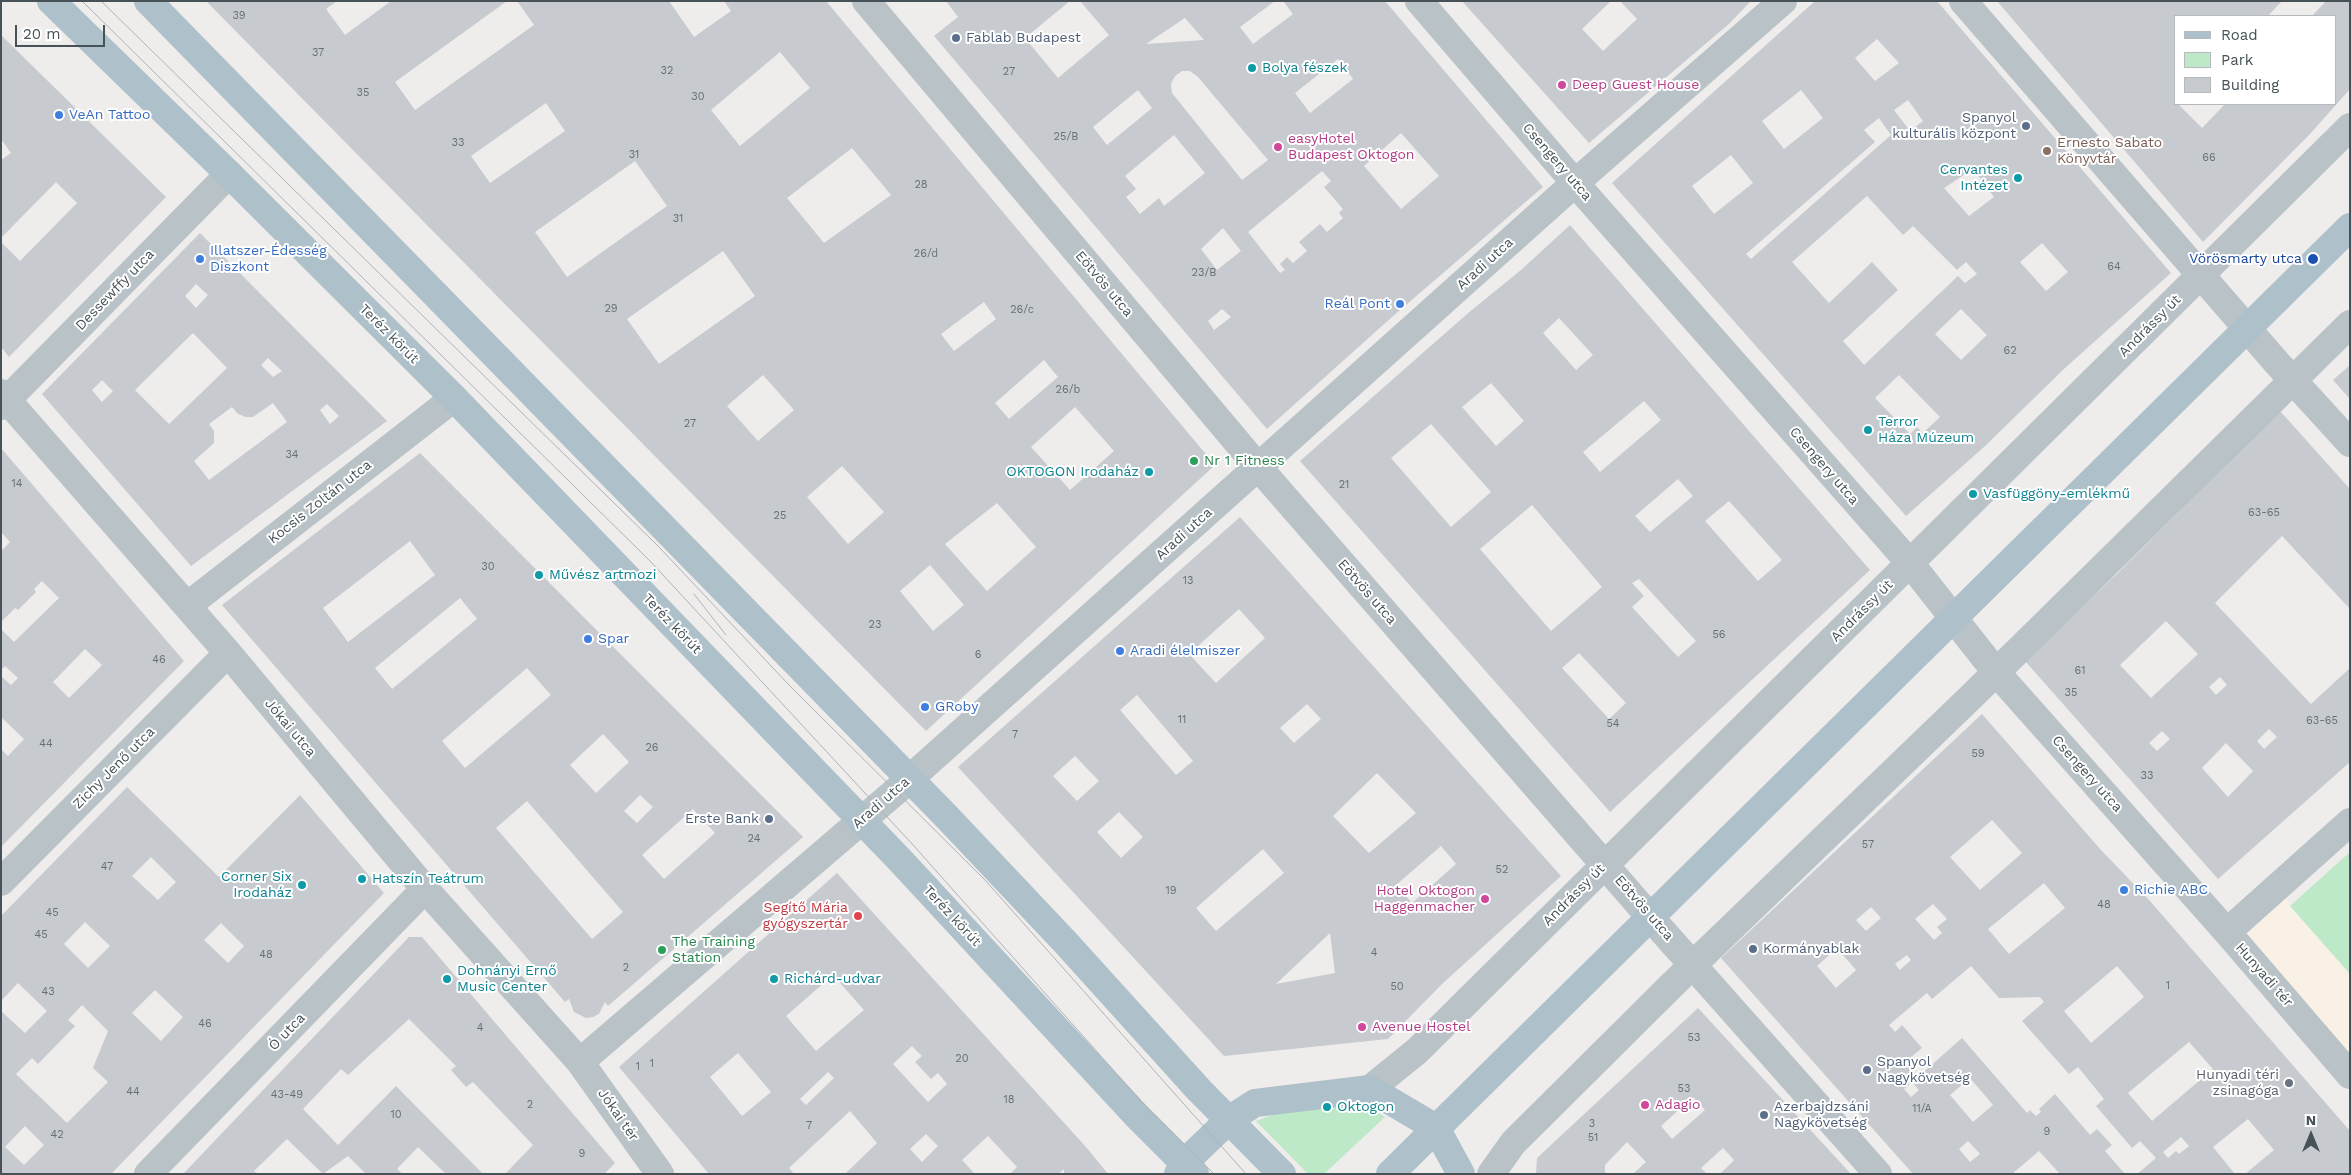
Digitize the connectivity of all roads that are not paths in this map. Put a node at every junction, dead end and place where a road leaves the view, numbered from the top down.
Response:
1 (51, 1) edge
2 (148, 1) edge
3 (866, 1) edge
4 (1419, 1) edge
5 (1783, 1) edge
6 (1963, 1) edge
7 (2350, 127) edge
8 (229, 174) junction
9 (1575, 183) junction
10 (2350, 227) edge
11 (2202, 274) junction
12 (2350, 324) edge
13 (2248, 329) junction
14 (2292, 380) junction
15 (454, 398) junction
16 (3, 400) edge
17 (2350, 443) edge
18 (1259, 468) junction
19 (1910, 563) junction
20 (187, 606) junction
21 (1954, 618) junction
22 (228, 653) junction
23 (1996, 672) junction
24 (909, 779) junction
25 (862, 820) junction
26 (2350, 822) edge
27 (1605, 864) junction
28 (1, 882) edge
29 (425, 889) junction
30 (1650, 917) junction
31 (2227, 932) junction
32 (1693, 964) junction
33 (580, 1062) junction
34 (2350, 1075) edge
35 (1370, 1089) junction
36 (1230, 1118) junction
37 (1436, 1128) junction
38 (1186, 1170) edge
39 (655, 1172) edge
40 (148, 1174) edge
41 (1282, 1174) edge
42 (1390, 1174) edge
43 (1461, 1174) edge
44 (1490, 1174) edge
45 (1878, 1174) edge

1 - 8 main road, Teréz körút
2 - 24 main road
3 - 18 street, Eötvös utca
4 - 9 street, Csengery utca
5 - 9 street, Aradi utca
6 - 11 street
7 - 11 street, Andrássy út
8 - 15 main road, Teréz körút
8 - 16 street, Dessewffy utca
9 - 18 street, Aradi utca
9 - 19 street, Csengery utca
10 - 13 main road
11 - 13 street
11 - 19 street, Andrássy út
12 - 14 street
13 - 14 street
13 - 21 main road
14 - 17 street
14 - 23 street
15 - 20 street, Kocsis Zoltán utca
15 - 25 main road, Teréz körút
16 - 20 street, Jókai utca
18 - 24 street, Aradi utca
18 - 27 street, Eötvös utca
19 - 21 street, Csengery utca
19 - 27 street, Andrássy út
20 - 22 street, Jókai utca
21 - 23 street, Csengery utca
21 - 30 main road
22 - 28 street, Zichy Jenő utca
22 - 29 street, Jókai utca
23 - 31 street, Csengery utca
23 - 32 street
24 - 25 street, Aradi utca
24 - 36 main road
25 - 33 street, Aradi utca
25 - 38 main road, Teréz körút
26 - 31 street, Hunyadi tér
27 - 30 street, Eötvös utca
27 - 35 street, Andrássy út
29 - 33 street, Jókai utca
29 - 40 street, Ó utca
30 - 32 street, Eötvös utca
30 - 37 main road
31 - 34 street, Hunyadi tér
32 - 44 street
32 - 45 street, Eötvös utca
33 - 39 street, Jókai tér
35 - 36 main road
35 - 37 main road
36 - 38 main road
36 - 41 main road
37 - 42 main road
37 - 43 main road

